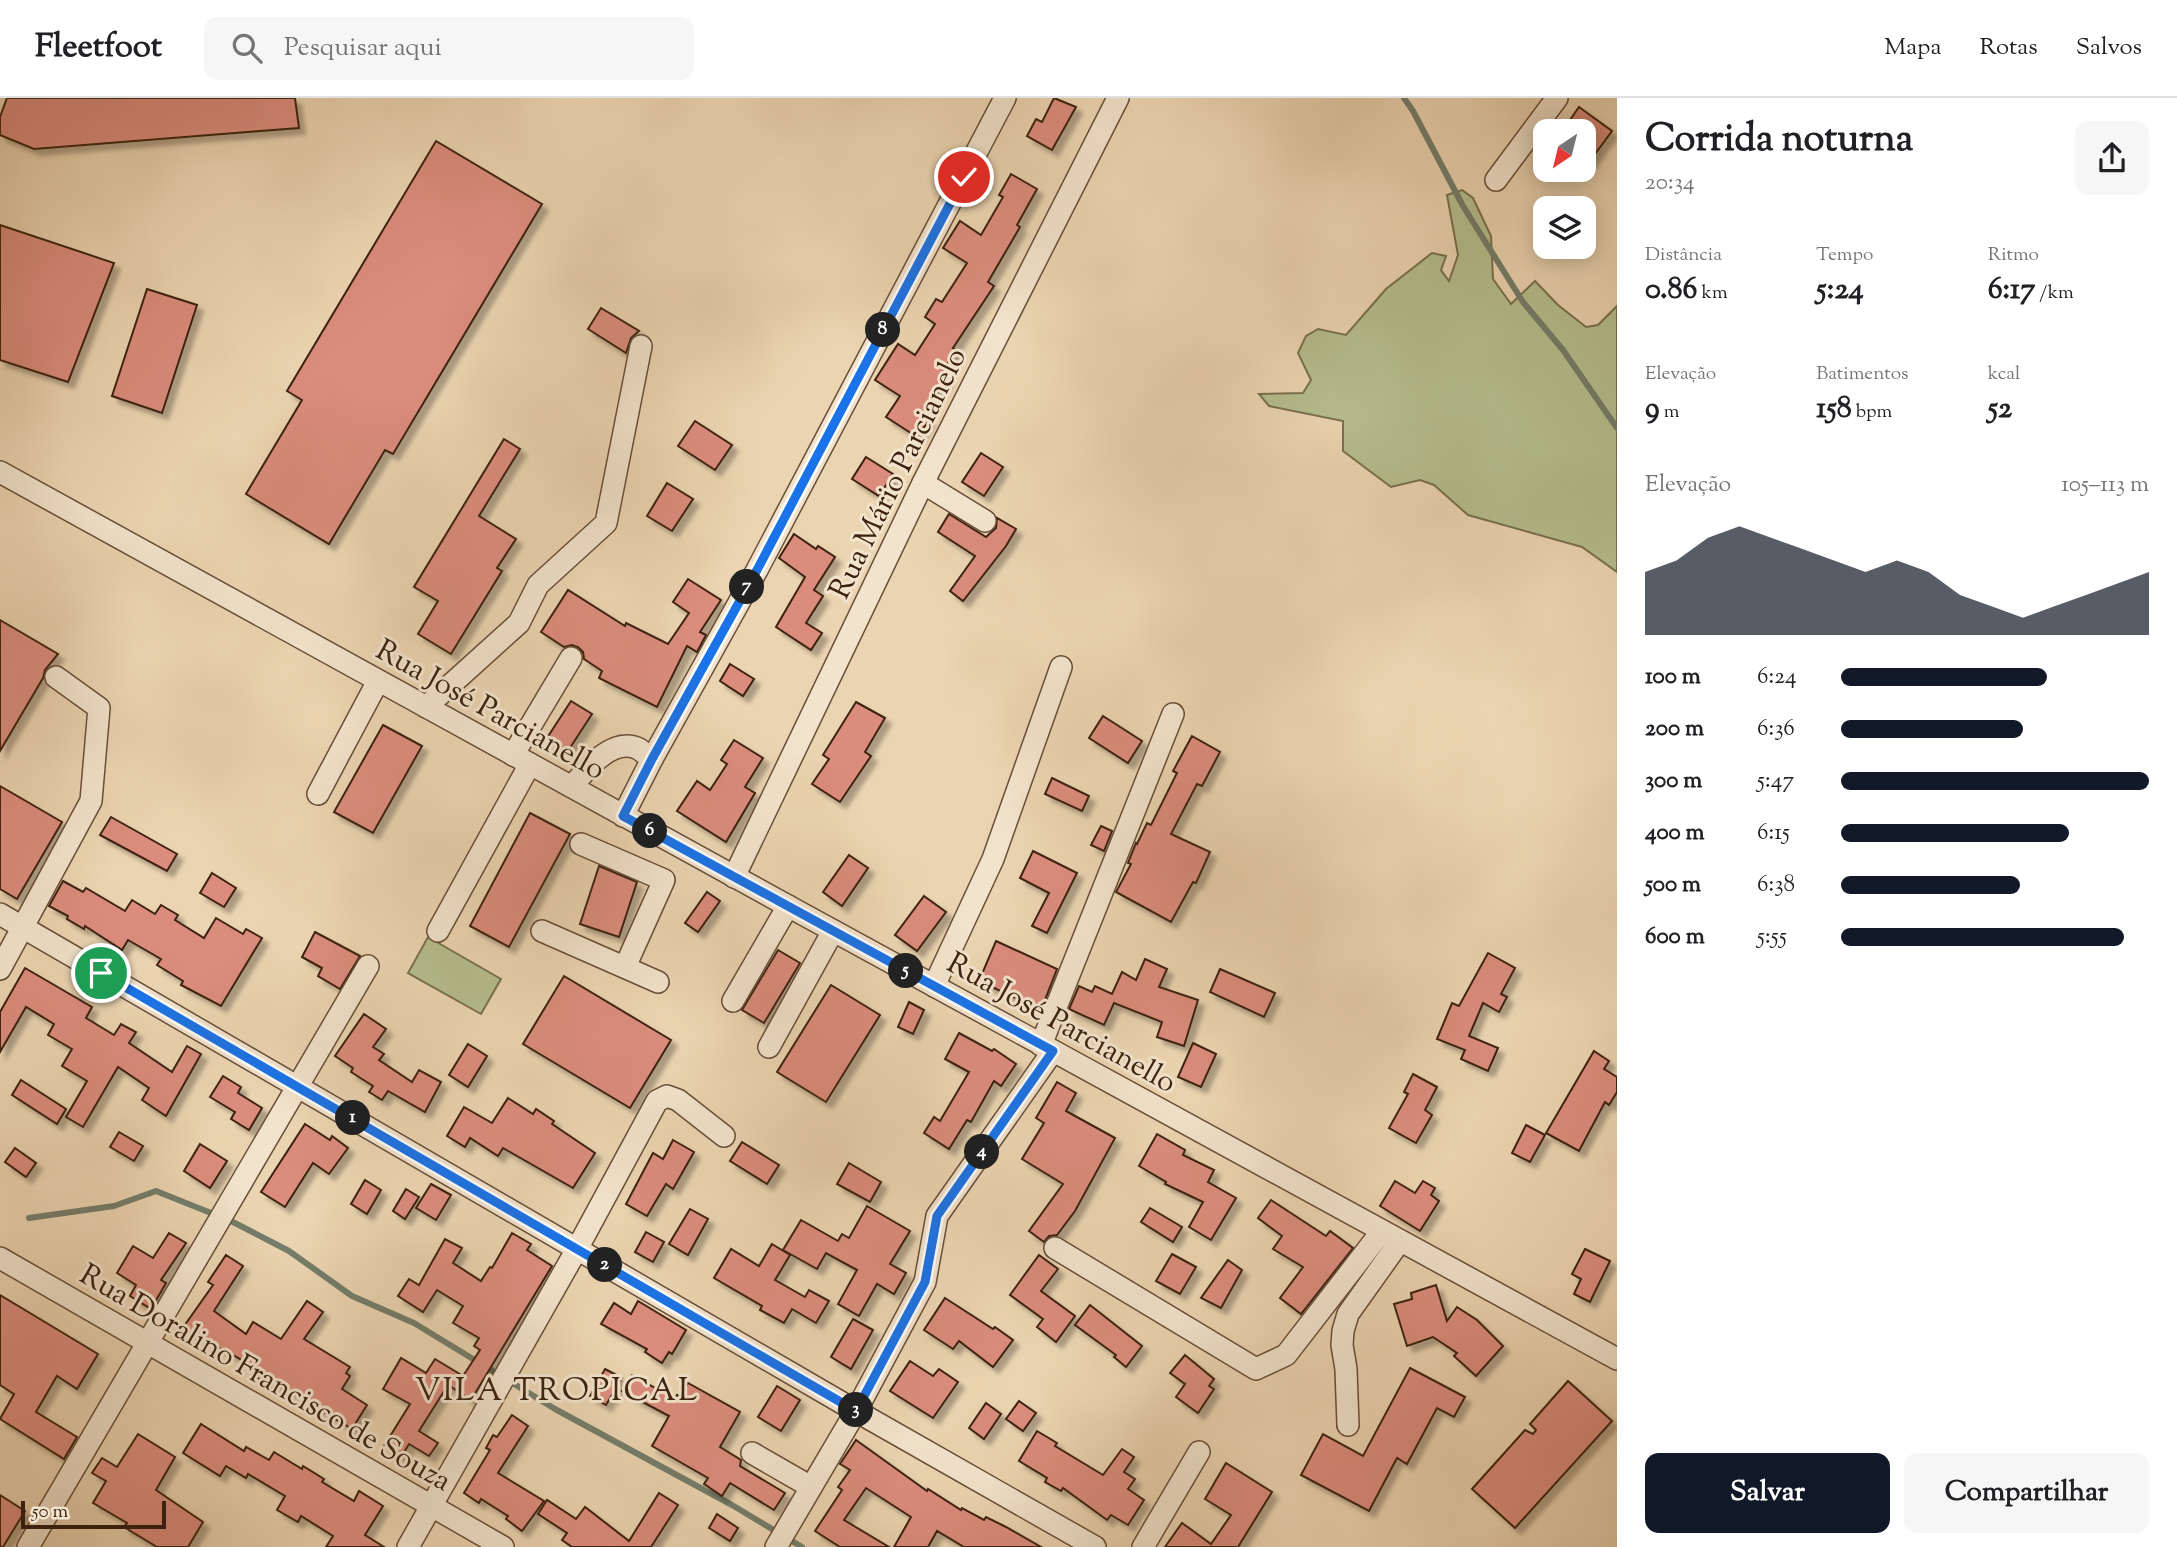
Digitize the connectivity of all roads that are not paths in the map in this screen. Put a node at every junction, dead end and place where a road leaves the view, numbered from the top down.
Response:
1 (1005, 98) edge
2 (1118, 98) edge
3 (1557, 98) edge
4 (1496, 180) dead end
5 (641, 346) dead end
6 (0, 472) edge
7 (923, 483) junction
8 (985, 521) dead end
9 (571, 658) dead end
10 (1061, 667) dead end
11 (56, 677) dead end
12 (378, 681) junction
13 (426, 707) junction
14 (1173, 714) dead end
15 (652, 759) junction
16 (521, 760) junction
17 (572, 788) junction
18 (318, 794) dead end
19 (623, 816) junction
20 (650, 831) junction
21 (582, 844) dead end
22 (633, 866) junction
23 (734, 877) junction
24 (788, 906) junction
25 (0, 914) edge
26 (24, 928) junction
27 (542, 930) dead end
28 (438, 931) dead end
29 (833, 931) junction
30 (368, 966) dead end
31 (625, 967) junction
32 (0, 969) edge
33 (658, 982) dead end
34 (934, 986) junction
35 (733, 1001) dead end
36 (769, 1047) dead end
37 (1047, 1048) junction
38 (298, 1086) junction
39 (724, 1136) dead end
40 (1391, 1236) junction
41 (1055, 1248) dead end
42 (577, 1250) junction
43 (0, 1258) edge
44 (148, 1343) junction
45 (1617, 1359) edge
46 (856, 1411) junction
47 (1348, 1425) dead end
48 (1199, 1452) dead end
49 (752, 1453) dead end
50 (811, 1487) junction
51 (432, 1506) junction
52 (28, 1547) edge
53 (408, 1547) edge
54 (503, 1547) edge
55 (776, 1547) edge
56 (1096, 1547) edge
57 (1143, 1547) edge

1 - 15 street
2 - 7 street, Rua Mário Parcianelo
3 - 4 street
5 - 13 street
6 - 12 street, Rua José Parcianello
7 - 8 street
7 - 23 street, Rua Mário Parcianelo
9 - 16 street
10 - 34 street
11 - 26 street
12 - 13 street, Rua José Parcianello
12 - 18 street
13 - 16 street, Rua José Parcianello
14 - 37 street
15 - 17 street
15 - 19 street
16 - 17 street, Rua José Parcianello
16 - 28 street
17 - 19 street, Rua José Parcianello
19 - 20 street, Rua José Parcianello
20 - 22 street
20 - 23 street, Rua José Parcianello
21 - 22 street
22 - 31 street
23 - 24 street, Rua José Parcianello
24 - 29 street, Rua José Parcianello
24 - 35 street
25 - 26 street
26 - 32 street
26 - 38 street
27 - 31 street
29 - 34 street, Rua José Parcianello
29 - 36 street
30 - 38 street
31 - 33 street
34 - 37 street, Rua José Parcianello
37 - 40 street, Rua José Parcianello
37 - 46 street
38 - 42 street
38 - 44 street
39 - 42 street
40 - 41 street
40 - 45 street, Rua José Parcianello
40 - 47 street
42 - 46 street
42 - 51 street
43 - 44 street, Rua Doralino Francisco de Souza
44 - 51 street, Rua Doralino Francisco de Souza
44 - 52 street
46 - 50 street
46 - 56 street
48 - 57 street
49 - 50 street
50 - 55 street
51 - 53 street
51 - 54 street, Rua Doralino Francisco de Souza

